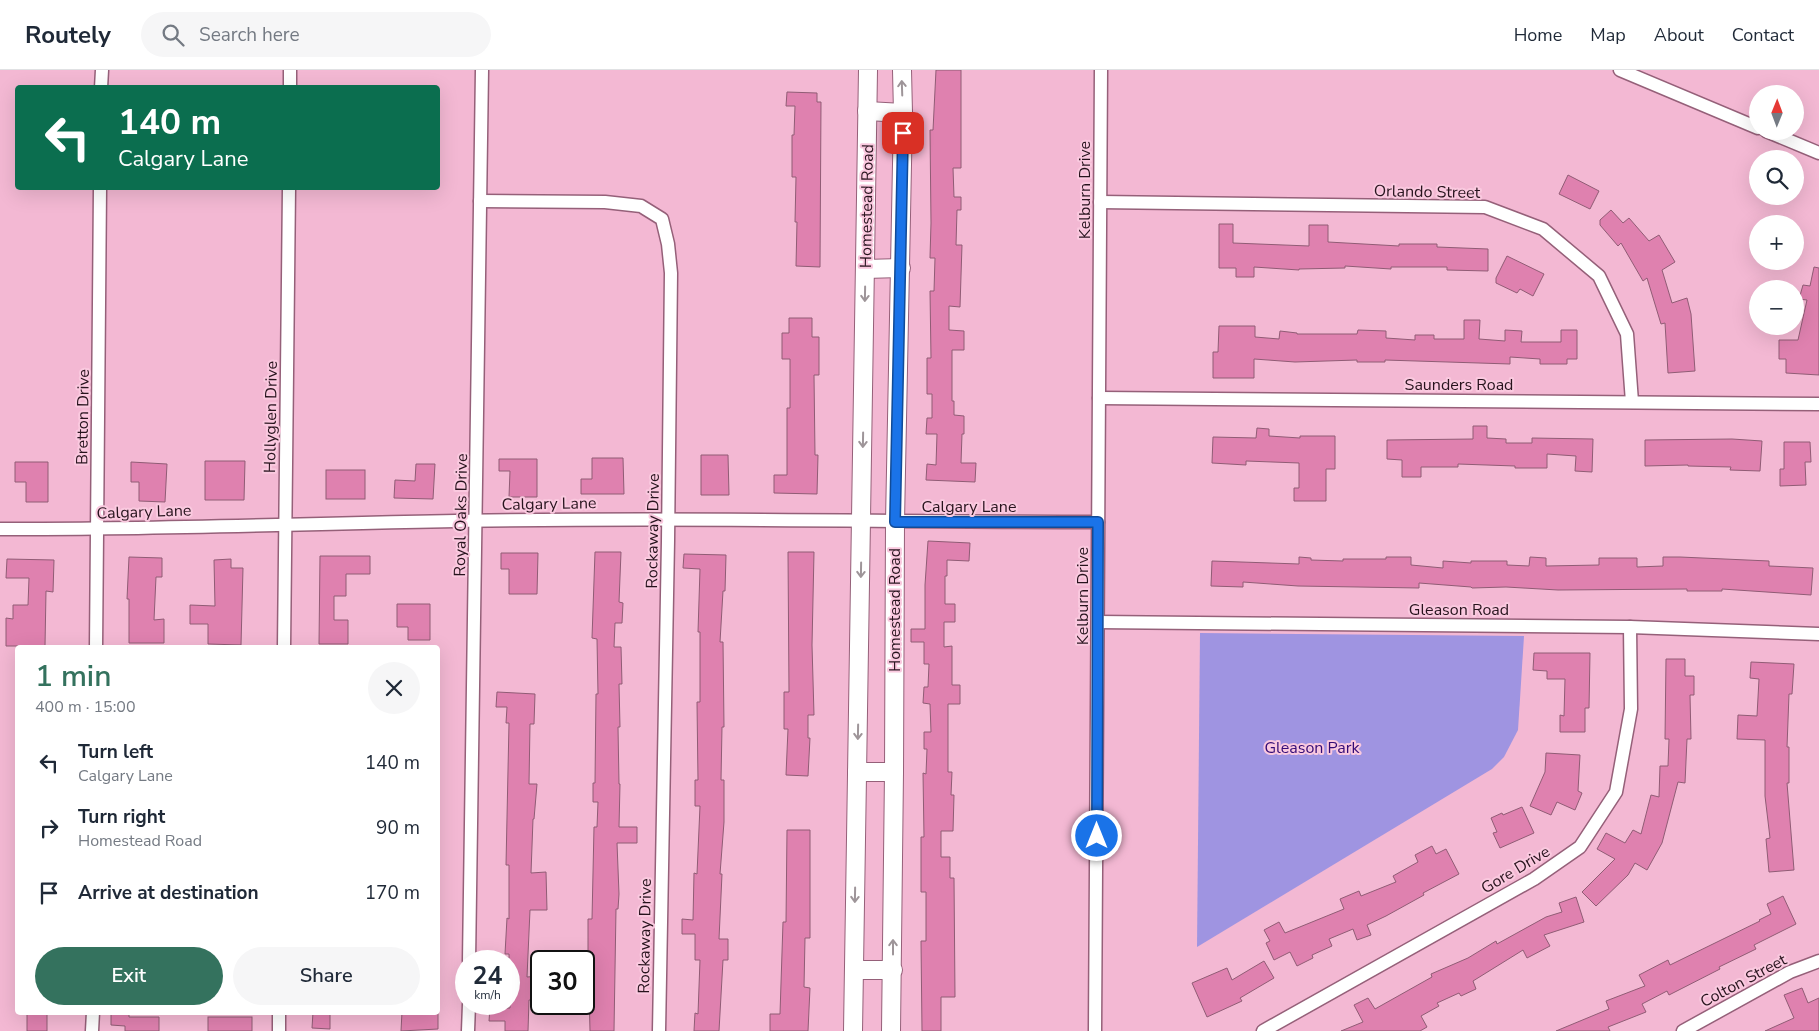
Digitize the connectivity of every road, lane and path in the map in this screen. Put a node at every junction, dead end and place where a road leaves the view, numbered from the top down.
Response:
1 (102, 70) edge
2 (290, 70) edge
3 (482, 70) edge
4 (868, 70) edge
5 (902, 70) edge
6 (1101, 70) edge
7 (1620, 70) edge
8 (101, 85) edge
9 (290, 85) edge
10 (867, 111) junction
11 (903, 113) junction
12 (1749, 124) edge
13 (1788, 140) edge
14 (1819, 153) edge
15 (100, 190) edge
16 (289, 190) edge
17 (480, 201) junction
18 (1100, 202) junction
19 (901, 268) junction
20 (865, 269) junction
21 (1099, 398) junction
22 (1632, 402) junction
23 (1819, 404) edge
24 (668, 518) junction
25 (476, 520) junction
26 (862, 521) junction
27 (895, 522) junction
28 (1098, 522) junction
29 (285, 524) junction
30 (0, 529) edge
31 (97, 529) junction
32 (1098, 622) junction
33 (1630, 626) junction
34 (1819, 634) edge
35 (96, 645) edge
36 (284, 645) edge
37 (857, 772) junction
38 (894, 772) junction
39 (470, 950) edge
40 (1819, 961) edge
41 (854, 970) junction
42 (892, 970) junction
43 (93, 1015) edge
44 (279, 1015) edge
45 (469, 1015) edge
46 (92, 1031) edge
47 (279, 1031) edge
48 (468, 1031) edge
49 (659, 1031) edge
50 (853, 1031) edge
51 (891, 1031) edge
52 (1095, 1031) edge
53 (1262, 1031) edge
54 (1683, 1031) edge

1 - 8 street
2 - 9 street
3 - 17 street, Royal Oaks Drive
4 - 10 main road, Homestead Road
11 -> 5 main road, Homestead Road
6 - 18 street, Kelburn Drive
7 - 12 street
10 - 11 main road
10 - 20 main road, Homestead Road
11 - 19 main road, Homestead Road
13 - 14 street
15 - 31 street, Bretton Drive
16 - 29 street, Hollyglen Drive
17 - 24 street, Rockaway Drive
17 - 25 street, Royal Oaks Drive
18 - 21 street, Kelburn Drive
18 - 22 street, Orlando Street
19 - 20 main road
19 - 27 main road, Homestead Road
20 -> 26 main road, Homestead Road
21 - 22 street, Saunders Road
21 - 28 street, Kelburn Drive
22 - 23 street, Saunders Road
24 - 25 street, Calgary Lane
24 - 26 street, Calgary Lane
24 - 49 street, Rockaway Drive
25 - 29 street, Calgary Lane
25 - 39 street, Royal Oaks Drive
26 - 27 street, Calgary Lane
26 -> 37 main road, Homestead Road
27 - 28 street, Calgary Lane
27 - 38 main road, Homestead Road
28 - 32 street, Kelburn Drive
29 - 31 street, Calgary Lane
29 - 36 street, Hollyglen Drive
30 - 31 street, Calgary Lane
31 - 35 street, Bretton Drive
32 - 33 street, Gleason Road
32 - 52 street, Kelburn Drive
33 - 34 street, Gleason Road
33 - 53 street, Gore Drive
37 - 38 main road
37 -> 41 main road, Homestead Road
42 -> 38 main road, Homestead Road
40 - 54 street, Colton Street
41 - 42 main road
41 - 50 main road, Homestead Road
42 - 51 main road, Homestead Road
43 - 46 street
44 - 47 street
45 - 48 street

